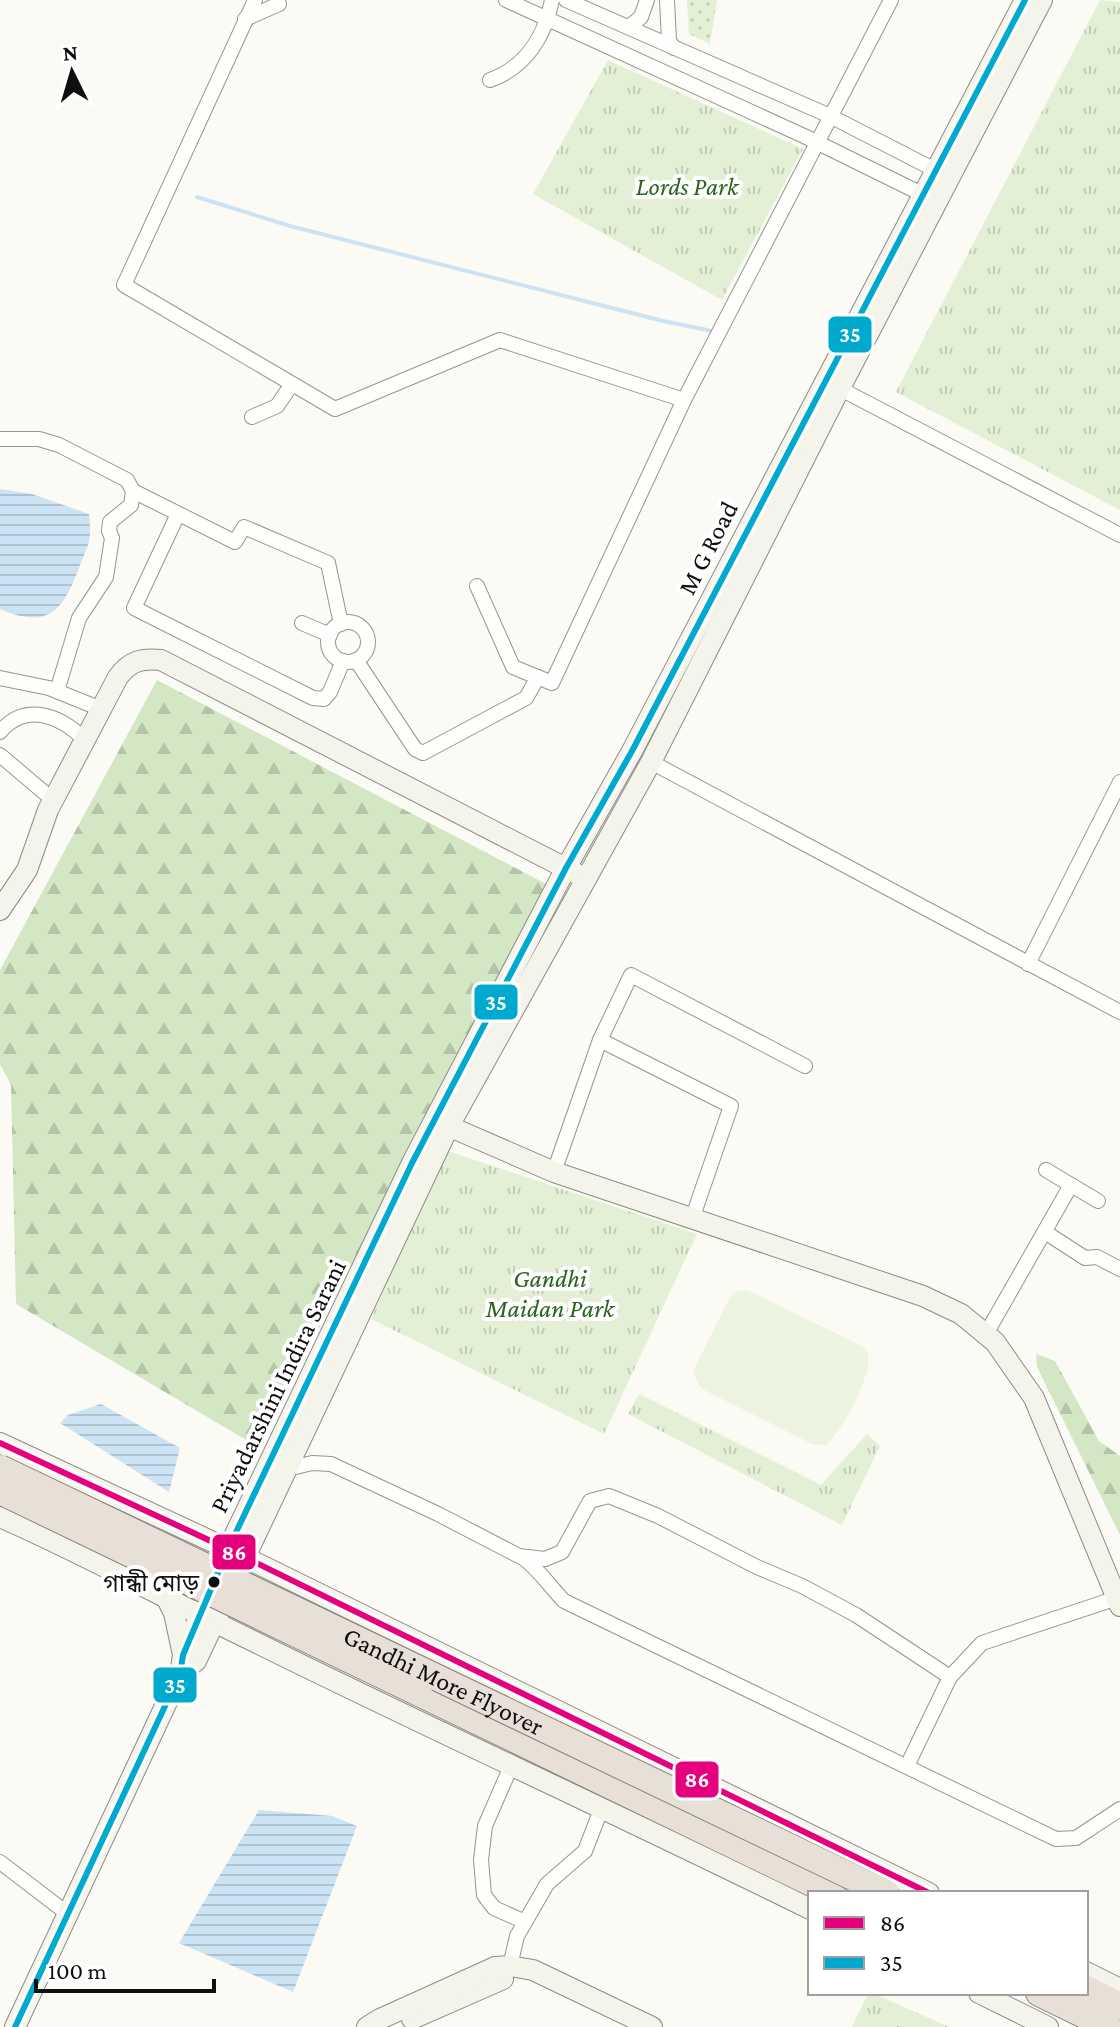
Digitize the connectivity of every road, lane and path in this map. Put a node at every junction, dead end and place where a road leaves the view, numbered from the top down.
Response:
1 (255, 0) edge
2 (506, 0) edge
3 (552, 0) edge
4 (566, 0) edge
5 (891, 0) edge
6 (1025, 0) edge
7 (1042, 0) edge
8 (647, 2) edge
9 (279, 4) dead end
10 (667, 4) edge
11 (245, 19) junction
12 (548, 20) junction
13 (629, 27) junction
14 (655, 40) junction
15 (674, 48) junction
16 (621, 52) junction
17 (644, 63) junction
18 (490, 80) dead end
19 (830, 116) junction
20 (817, 143) junction
21 (944, 174) junction
22 (931, 198) junction
23 (292, 384) junction
24 (833, 384) junction
25 (684, 400) junction
26 (252, 417) dead end
27 (0, 439) edge
28 (133, 491) junction
29 (178, 514) junction
30 (1120, 535) edge
31 (477, 586) dead end
32 (302, 623) dead end
33 (335, 630) junction
34 (350, 660) junction
35 (538, 677) junction
36 (0, 678) edge
37 (57, 691) junction
38 (101, 709) junction
39 (0, 732) edge
40 (85, 740) junction
41 (0, 755) edge
42 (651, 762) junction
43 (1120, 782) edge
44 (53, 800) junction
45 (566, 868) junction
46 (587, 879) junction
47 (0, 910) edge
48 (1028, 964) junction
49 (1120, 1012) edge
50 (600, 1040) junction
51 (805, 1066) dead end
52 (442, 1123) junction
53 (1046, 1170) dead end
54 (554, 1172) junction
55 (1071, 1185) junction
56 (1098, 1201) dead end
57 (692, 1219) junction
58 (1045, 1232) junction
59 (1120, 1269) edge
60 (986, 1334) junction
61 (0, 1443) edge
62 (0, 1468) edge
63 (287, 1469) junction
64 (0, 1491) edge
65 (256, 1514) junction
66 (0, 1517) edge
67 (204, 1538) junction
68 (237, 1553) junction
69 (519, 1556) junction
70 (269, 1570) junction
71 (166, 1597) junction
72 (1119, 1600) edge
73 (207, 1618) junction
74 (252, 1641) junction
75 (188, 1660) junction
76 (950, 1677) junction
77 (512, 1764) junction
78 (907, 1766) junction
79 (602, 1807) junction
80 (1120, 1809) edge
81 (0, 1862) edge
82 (828, 1891) edge
83 (882, 1891) edge
84 (925, 1891) edge
85 (808, 1908) edge
86 (68, 1914) junction
87 (525, 1922) junction
88 (510, 1966) junction
89 (1088, 1973) edge
90 (1120, 1989) edge
91 (1088, 1990) edge
92 (455, 1992) junction
93 (983, 1995) edge
94 (1043, 1995) edge
95 (1120, 2006) edge
96 (15, 2027) edge
97 (367, 2027) edge
98 (393, 2027) edge
99 (625, 2027) edge
100 (652, 2027) edge
101 (1048, 2027) edge
102 (1109, 2027) edge

1 - 11 street
2 - 12 street
3 - 12 street
4 - 13 street
5 - 19 street
6 - 21 street, M G Road
7 - 21 street
8 - 10 street
8 - 13 street
9 - 11 street
10 - 15 street
11 - 23 street
12 - 16 street
12 - 18 street
13 - 14 street
14 - 15 street
14 - 16 street
14 - 17 street
15 - 19 street
16 - 17 street
17 - 20 street
19 - 20 street
19 - 21 street
20 - 22 street
20 - 25 street
21 - 22 street, M G Road
22 - 24 street, M G Road
23 - 25 street
23 - 26 street
24 - 30 street
24 - 42 street, Priyadarshini Indira Sarani
24 - 45 street, M G Road
25 - 35 street
27 - 28 street
28 - 29 street
28 - 37 street
29 - 33 street
29 - 34 street
31 - 35 street
32 - 33 street
33 - 34 street
33 - 34 street
34 - 35 street
36 - 37 street
37 - 38 street
38 - 40 street
38 - 45 street
39 - 40 street
40 - 44 street
41 - 44 street
42 - 46 street, Priyadarshini Indira Sarani
42 - 48 street
43 - 48 street
44 - 47 street
45 - 46 street
45 - 52 street, M G Road
46 - 52 street, Priyadarshini Indira Sarani
48 - 49 street
50 - 51 street
50 - 54 street
50 - 57 street
52 - 54 street
52 - 63 street, Priyadarshini Indira Sarani
52 - 65 street, Priyadarshini Indira Sarani
53 - 55 street
54 - 57 street
55 - 56 street
55 - 58 street
57 - 60 street
58 - 59 street
58 - 60 street
60 - 72 street
61 - 67 street
62 - 83 highway, Gandhi More Flyover, bridge
63 - 65 street, Priyadarshini Indira Sarani
63 - 69 street
64 - 82 highway, Gandhi More Flyover, bridge
65 - 67 street
65 - 68 street, Priyadarshini Indira Sarani
65 - 70 street
66 - 71 street
67 - 68 street
68 - 70 street
68 - 73 street, Priyadarshini Indira Sarani
69 - 76 street
69 - 78 street
70 - 84 street
71 - 73 street
71 - 75 street
72 - 76 street
73 - 74 street
73 - 75 street, Priyadarshini Indira Sarani
74 - 75 street
74 - 77 street
75 - 86 street
76 - 78 street
77 - 79 street
77 - 87 street
78 - 80 street
79 - 85 street
79 - 87 street
81 - 86 street
86 - 96 street
87 - 88 street
88 - 92 street
88 - 100 street
89 - 90 street
91 - 95 highway
92 - 97 street
92 - 98 street
92 - 99 street
93 - 101 street
94 - 102 highway

